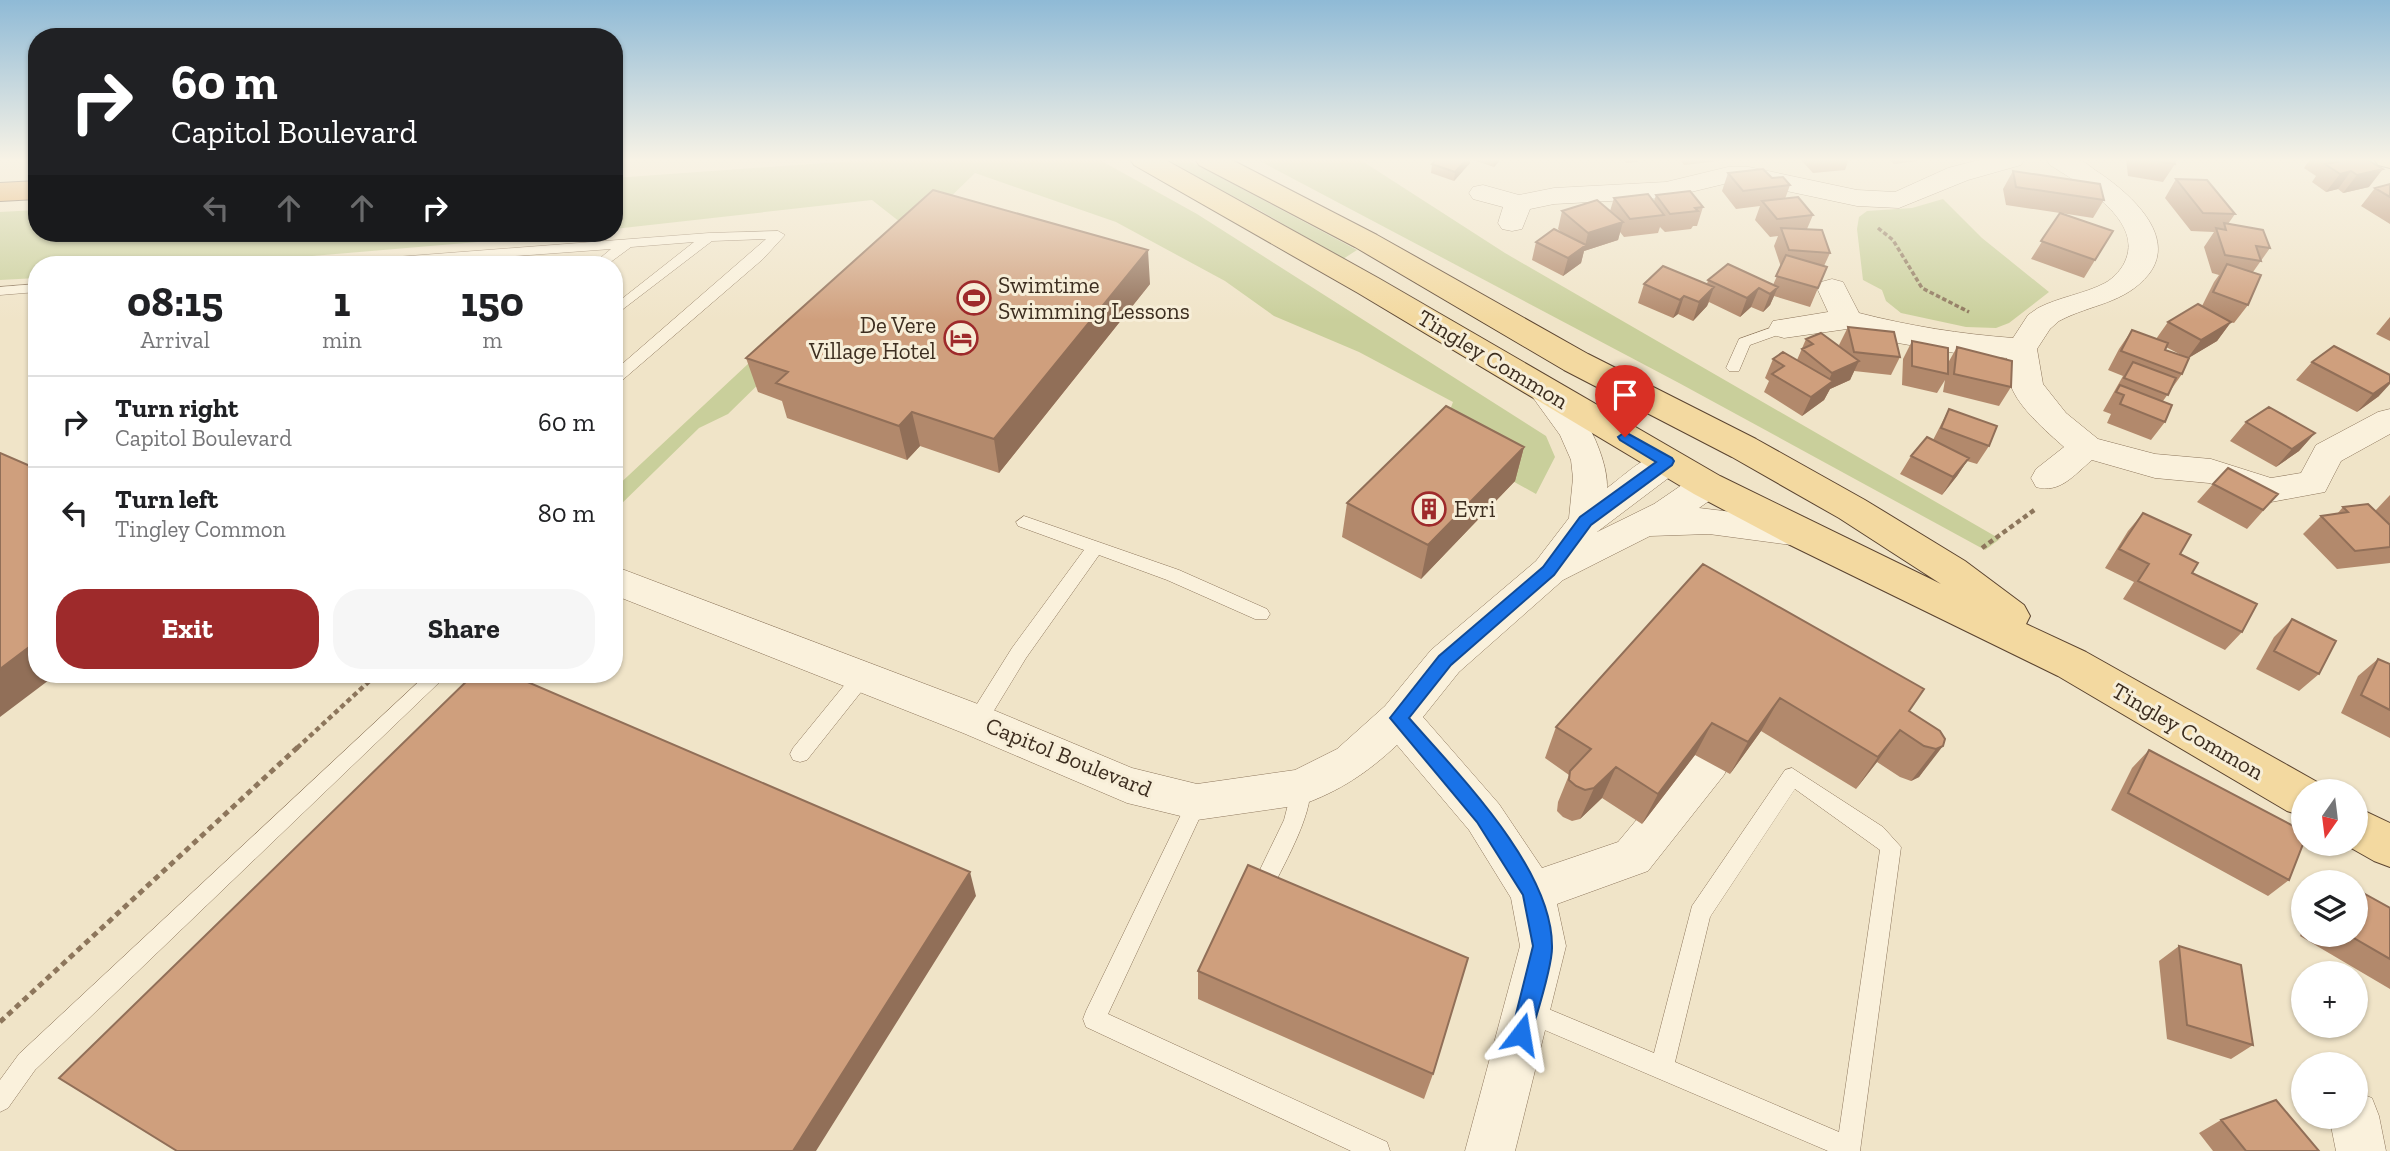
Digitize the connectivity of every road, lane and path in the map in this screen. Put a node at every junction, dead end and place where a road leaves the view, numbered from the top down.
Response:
1 (1239, 213) edge
2 (1312, 213) edge
3 (1843, 213) edge
4 (2129, 213) edge
5 (709, 237) junction
6 (626, 244) junction
7 (465, 256) edge
8 (610, 256) edge
9 (1832, 288) dead end
10 (28, 289) edge
11 (0, 291) edge
12 (623, 305) edge
13 (1847, 319) junction
14 (1784, 328) joint
15 (1986, 345) junction
16 (2021, 349) junction
17 (1576, 362) junction
18 (1734, 368) dead end
19 (623, 371) edge
20 (1542, 388) junction
21 (2390, 420) edge
22 (2086, 447) junction
23 (1744, 448) junction
24 (1690, 468) junction
25 (2048, 478) joint
26 (1586, 521) junction
27 (1024, 522) dead end
28 (1632, 530) junction
29 (1799, 533) junction
30 (1094, 549) junction
31 (1973, 554) dead end
32 (1549, 571) junction
33 (623, 584) edge
34 (1261, 614) dead end
35 (2072, 664) junction
36 (862, 677) junction
37 (367, 683) edge
38 (429, 683) edge
39 (1399, 718) junction
40 (976, 721) junction
41 (800, 754) dead end
42 (1709, 763) edge
43 (1301, 787) junction
44 (2291, 790) edge
45 (1197, 802) junction
46 (2368, 834) edge
47 (2390, 847) edge
48 (1265, 882) edge
49 (1532, 892) junction
50 (1527, 1011) junction
51 (0, 1022) edge
52 (1662, 1068) junction
53 (0, 1100) edge
54 (2357, 1129) edge
55 (1378, 1151) edge
56 (1490, 1151) edge
57 (2361, 1151) edge

1 - 20 main road, Tingley Common
2 - 17 main road, Tingley Common
3 - 15 path
4 - 16 street
5 - 6 lane
5 - 12 lane
5 - 19 lane
6 - 7 lane
6 - 8 lane
9 - 13 street
10 - 11 lane
13 - 14 street
13 - 15 street
14 - 18 lane
15 - 16 street
16 - 22 street
17 - 23 main road, Tingley Common
17 - 24 main road
20 - 24 main road, Tingley Common
20 - 26 street
21 - 22 street
22 - 25 street
23 - 24 main road
23 - 35 main road, Tingley Common
24 - 26 street, Capitol Boulevard
24 - 28 street, Capitol Boulevard
24 - 29 main road, Tingley Common
25 - 31 path
26 - 32 street, Capitol Boulevard
27 - 30 lane
28 - 29 street, Capitol Boulevard
28 - 32 street, Capitol Boulevard
29 - 35 main road, Tingley Common
30 - 34 lane
30 - 40 lane
32 - 39 street, Capitol Boulevard
33 - 36 street, Capitol Boulevard
35 - 44 main road, Tingley Common
36 - 40 street, Capitol Boulevard
36 - 41 lane
37 - 51 path
38 - 53 lane
39 - 43 street, Capitol Boulevard
39 - 49 street
40 - 45 street, Capitol Boulevard
42 - 49 street
43 - 45 street, Capitol Boulevard
43 - 48 lane
45 - 55 lane
46 - 47 main road
49 - 50 street
50 - 52 lane
50 - 56 street
52 - 52 lane
54 - 57 street

